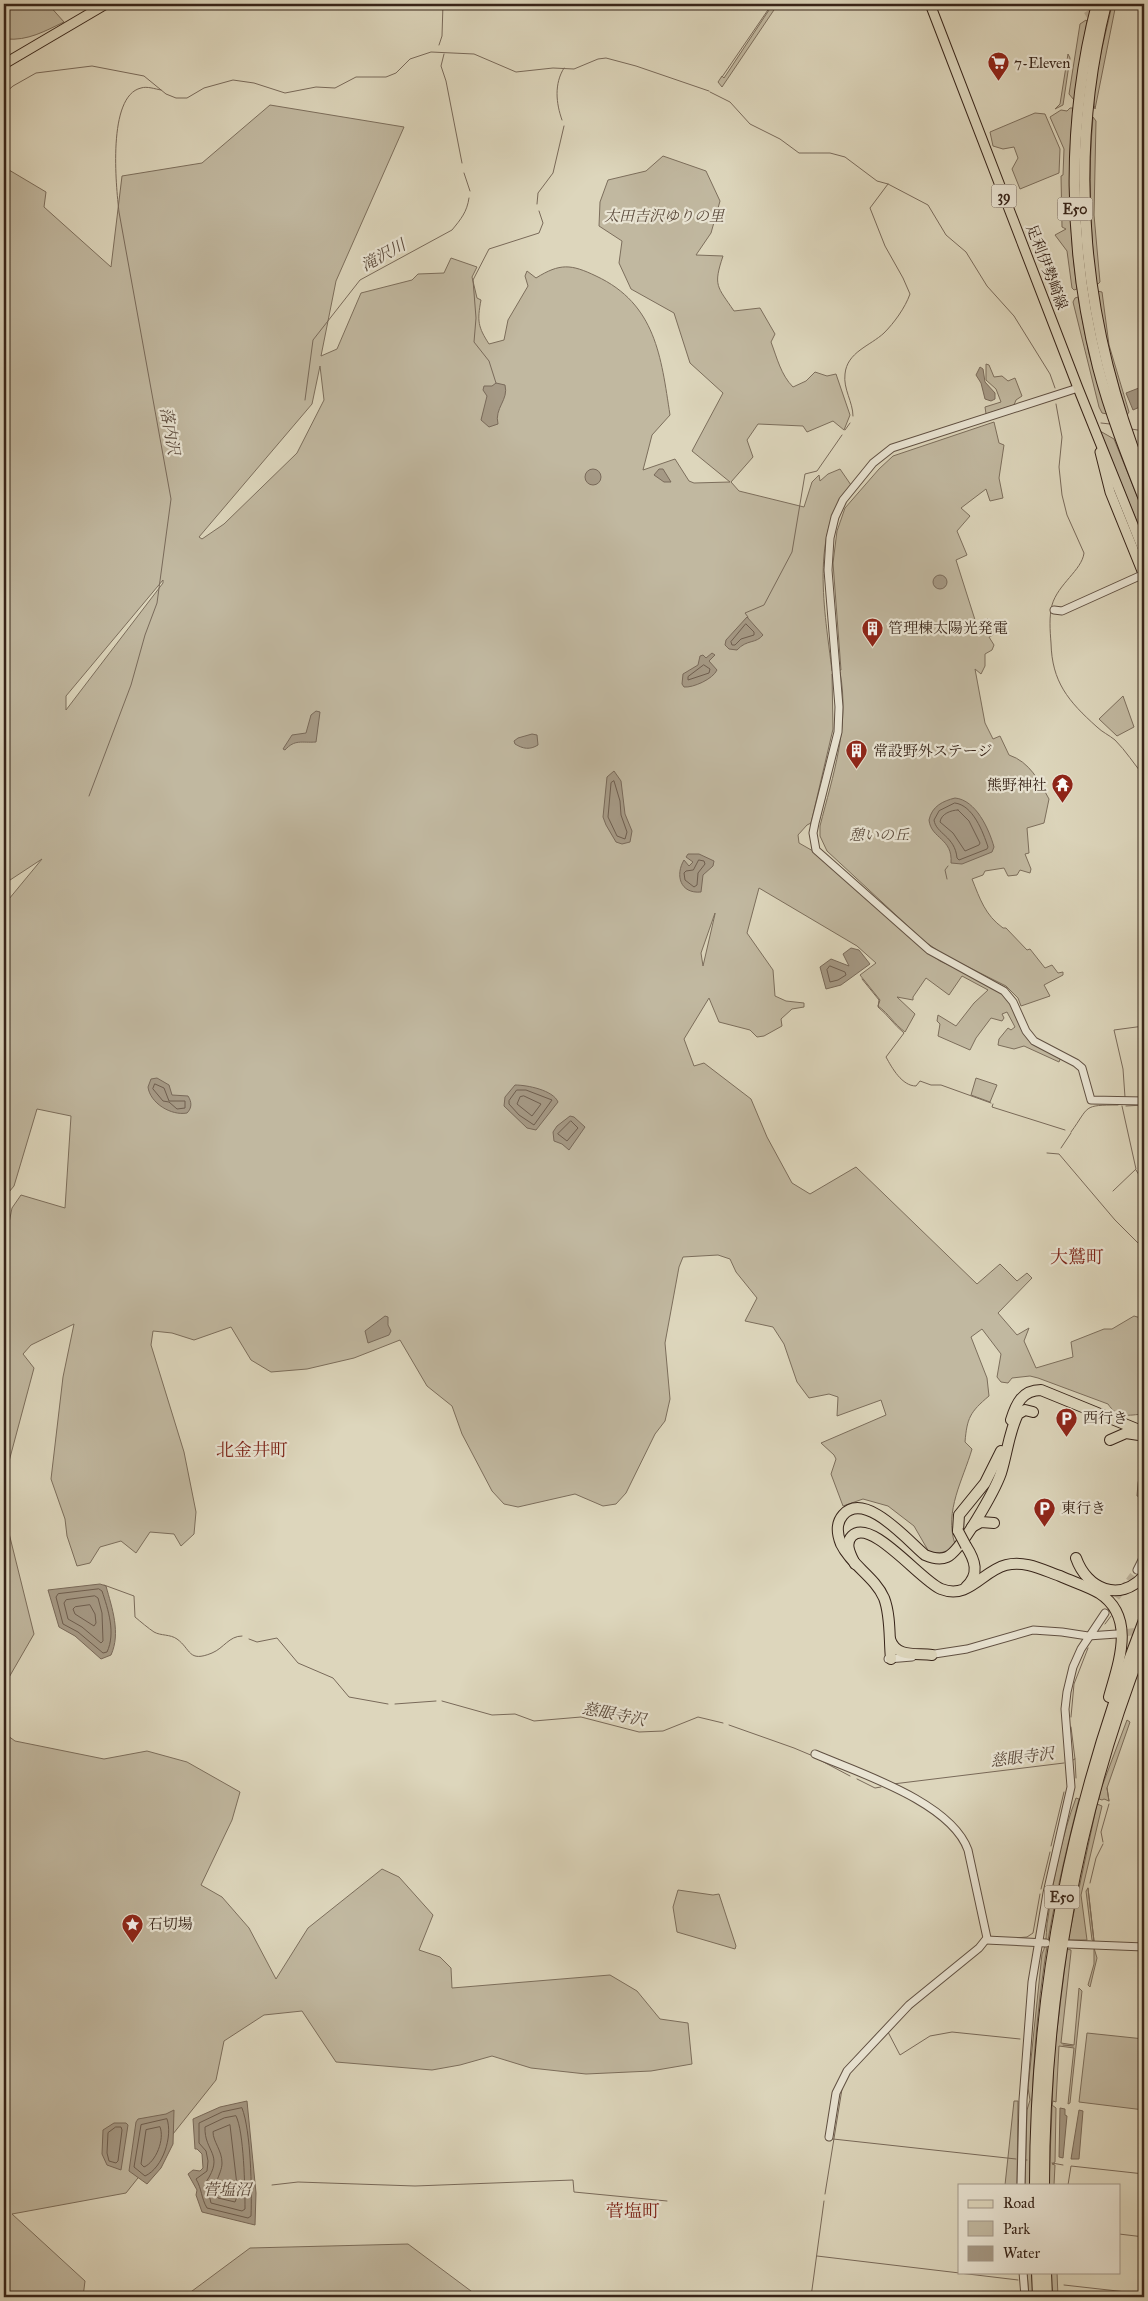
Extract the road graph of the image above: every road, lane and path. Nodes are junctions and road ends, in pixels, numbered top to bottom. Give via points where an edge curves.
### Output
1 (106, 4) edge
2 (930, 4) edge
3 (1097, 4) edge
4 (1106, 4) edge
5 (4, 64) edge
6 (1078, 388) junction
7 (1116, 413) junction
8 (1094, 427) junction
9 (1126, 441) junction
10 (1144, 477) edge
11 (1144, 499) edge
12 (1144, 552) edge
13 (1144, 575) edge
14 (1054, 610) dead end
15 (1144, 1101) edge
16 (1033, 1412) dead end
17 (1144, 1432) edge
18 (1144, 1438) edge
19 (1110, 1440) dead end
20 (994, 1524) dead end
21 (970, 1530) junction
22 (1144, 1556) edge
23 (1076, 1558) dead end
24 (855, 1564) junction
25 (1140, 1573) edge
26 (953, 1591) junction
27 (1105, 1612) tunnel mouth
28 (1144, 1620) edge
29 (1117, 1634) tunnel mouth
30 (889, 1636) junction
31 (1088, 1636) junction
32 (1144, 1644) edge
33 (932, 1655) junction
34 (889, 1659) joint
35 (1144, 1659) edge
36 (1120, 1712) junction
37 (815, 1754) dead end
38 (1093, 1768) junction
39 (986, 1940) junction
40 (1038, 1943) junction
41 (1046, 1943) dead end
42 (1068, 1944) dead end
43 (1144, 1947) edge
44 (828, 2137) dead end
45 (1021, 2184) edge
46 (1035, 2184) edge
47 (1044, 2184) edge
48 (1023, 2274) edge
49 (1037, 2274) edge
50 (1046, 2274) edge
51 (1024, 2297) edge
52 (1038, 2297) edge
53 (1047, 2297) edge

1 - 5 main road
2 - 6 main road, 足利伊勢崎線 / 39
3 - 7 highway, E50 via 1078,112 1075,199 1078,254 1088,319
4 - 7 highway, E50 via 1088,105 1084,215 1088,269
6 - 8 main road, 足利伊勢崎線 / 39
6 - 15 street via 892,448 873,463 843,500 835,517 828,561 838,732 813,838 816,850 920,943 939,957 1004,990 1034,1041 1082,1068 1091,1100
7 - 9 highway, E50
8 - 12 main road, 足利伊勢崎線 / 39
8 - 13 main road, 足利伊勢崎線 / 39 via 1106,481
9 - 10 highway, E50
9 - 11 highway, E50
13 - 14 street via 1062,611
16 - 21 highway via 1025,1410 1016,1418 997,1482
17 - 26 highway, bridge via 1047,1392 1036,1390 1026,1393 1016,1405 990,1476 959,1515 958,1531 975,1564 975,1574 965,1587
18 - 19 highway via 1126,1433
20 - 21 highway via 981,1522
21 - 24 highway via 952,1554 935,1558 925,1555 874,1512 855,1508 843,1515 838,1528 842,1545
22 - 25 street
23 - 25 highway via 1086,1577 1104,1588 1127,1588
24 - 26 highway via 849,1550 850,1539 858,1532 867,1532 876,1536 929,1582
24 - 30 highway via 884,1597
26 - 38 highway via 970,1588 1000,1566 1023,1563 1089,1588 1110,1602 1120,1623 1122,1645
27 - 31 street
28 - 38 highway, E50
29 - 31 street
30 - 33 highway via 899,1652
30 - 34 highway
31 - 33 street via 1033,1630 975,1647
31 - 40 street via 1073,1667 1067,1692 1070,1794
32 - 36 highway, E50
33 - 34 street
35 - 36 highway
36 - 47 highway, E50 via 1095,1792 1065,1928 1048,2055
37 - 39 street via 901,1791 948,1821 968,1850
38 - 46 highway, E50 via 1064,1887 1050,1965 1037,2098
39 - 40 street
39 - 44 street via 909,2005 847,2071 836,2093
40 - 41 street
40 - 45 street via 1028,2028
42 - 43 street
48 - 51 street
49 - 52 highway
50 - 53 highway

